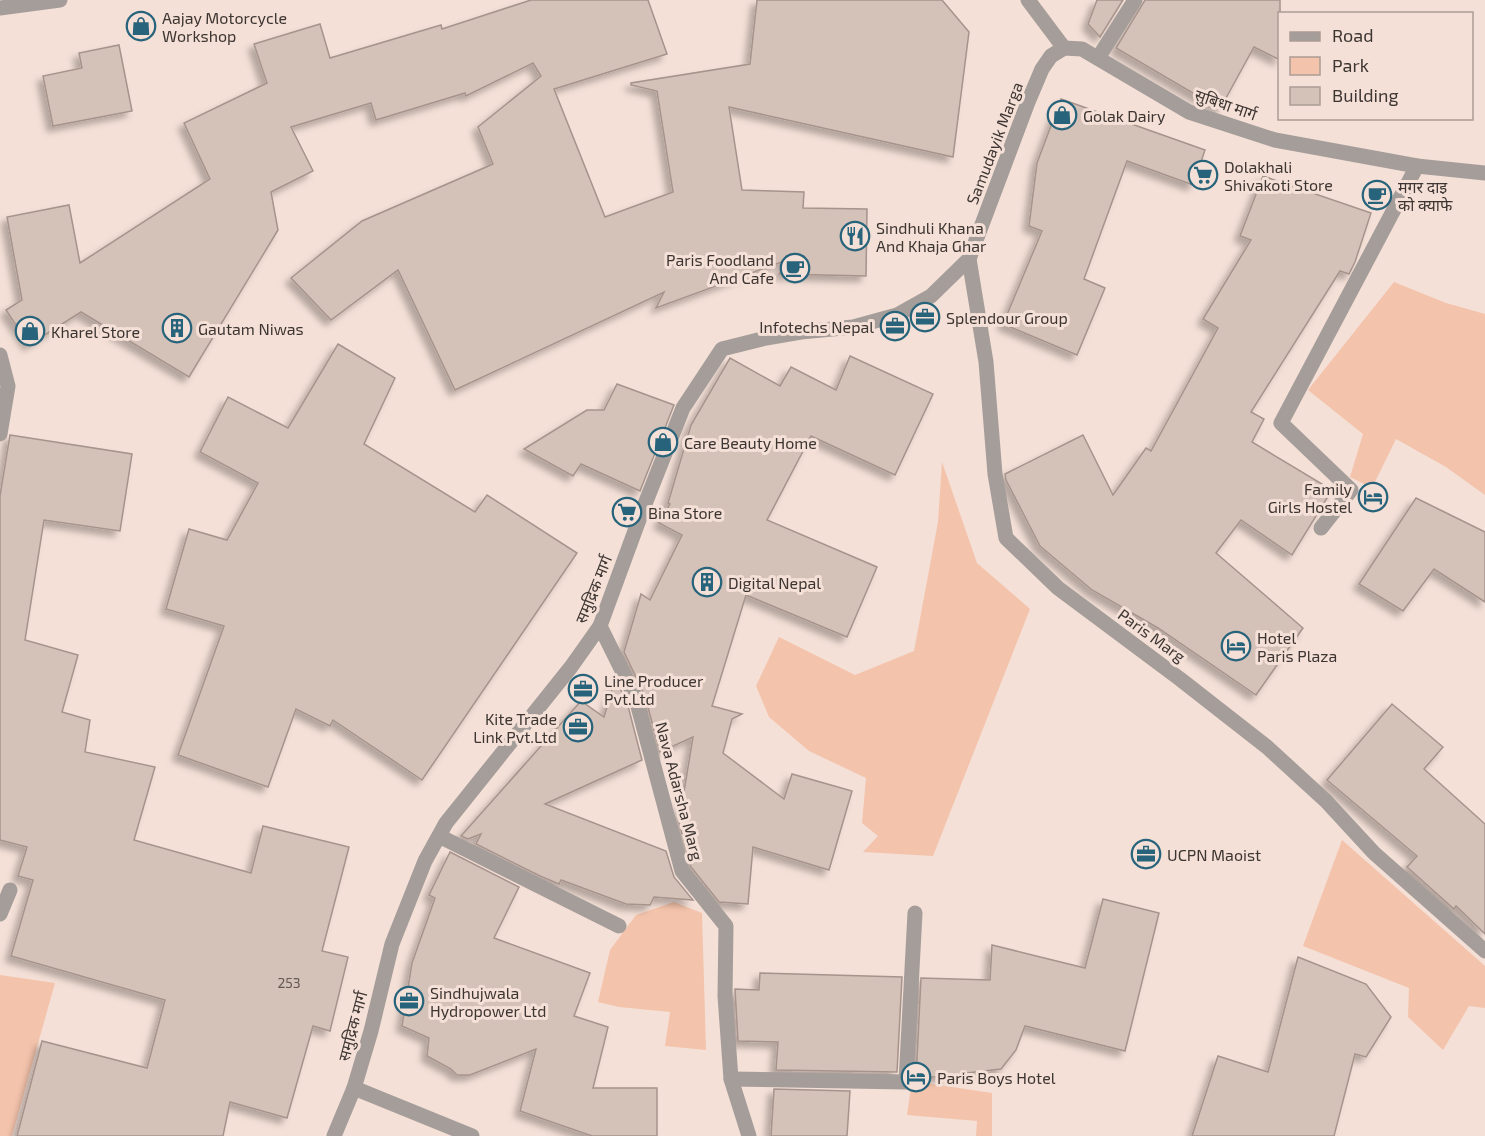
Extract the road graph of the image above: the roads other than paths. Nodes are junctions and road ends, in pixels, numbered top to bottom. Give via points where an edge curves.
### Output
1 (60, 0) edge
2 (1028, 0) edge
3 (1134, 0) edge
4 (0, 8) edge
5 (1064, 48) junction
6 (1098, 58) junction
7 (1417, 166) junction
8 (1485, 173) edge
9 (969, 260) junction
10 (0, 355) edge
11 (4, 389) edge
12 (0, 434) edge
13 (1322, 528) dead end
14 (600, 626) junction
15 (439, 836) junction
16 (10, 890) dead end
17 (915, 913) dead end
18 (0, 914) edge
19 (619, 926) dead end
20 (1485, 951) edge
21 (731, 1078) junction
22 (354, 1088) junction
23 (334, 1136) edge
24 (472, 1136) edge
25 (749, 1136) edge

1 - 4 street
2 - 5 street
3 - 6 street
5 - 6 street, सुबिधा मार्ग via 1082,49
5 - 9 street, Samudayik Marga via 1042,69
6 - 7 street, सुबिधा मार्ग via 1189,112 1275,140
7 - 8 street, सुबिधा मार्ग
7 - 13 street via 1281,423 1351,490
9 - 14 street, समुद्रिक मार्ग via 931,296 897,315 853,327 801,332 722,349 683,408
9 - 20 street, Paris Marg via 986,362 995,474 1006,538 1058,588 1267,747 1326,801 1374,853
10 - 11 street
11 - 12 street
14 - 15 street, समुद्रिक मार्ग
14 - 21 street, Nava Adarsha Marg via 636,699 682,871 726,926 725,996
15 - 19 street
15 - 22 street, समुद्रिक मार्ग via 392,944
16 - 18 street
17 - 21 street via 906,1082
21 - 25 street, Nava Adarsha Marg
22 - 23 street, समुद्रिक मार्ग
22 - 24 street

